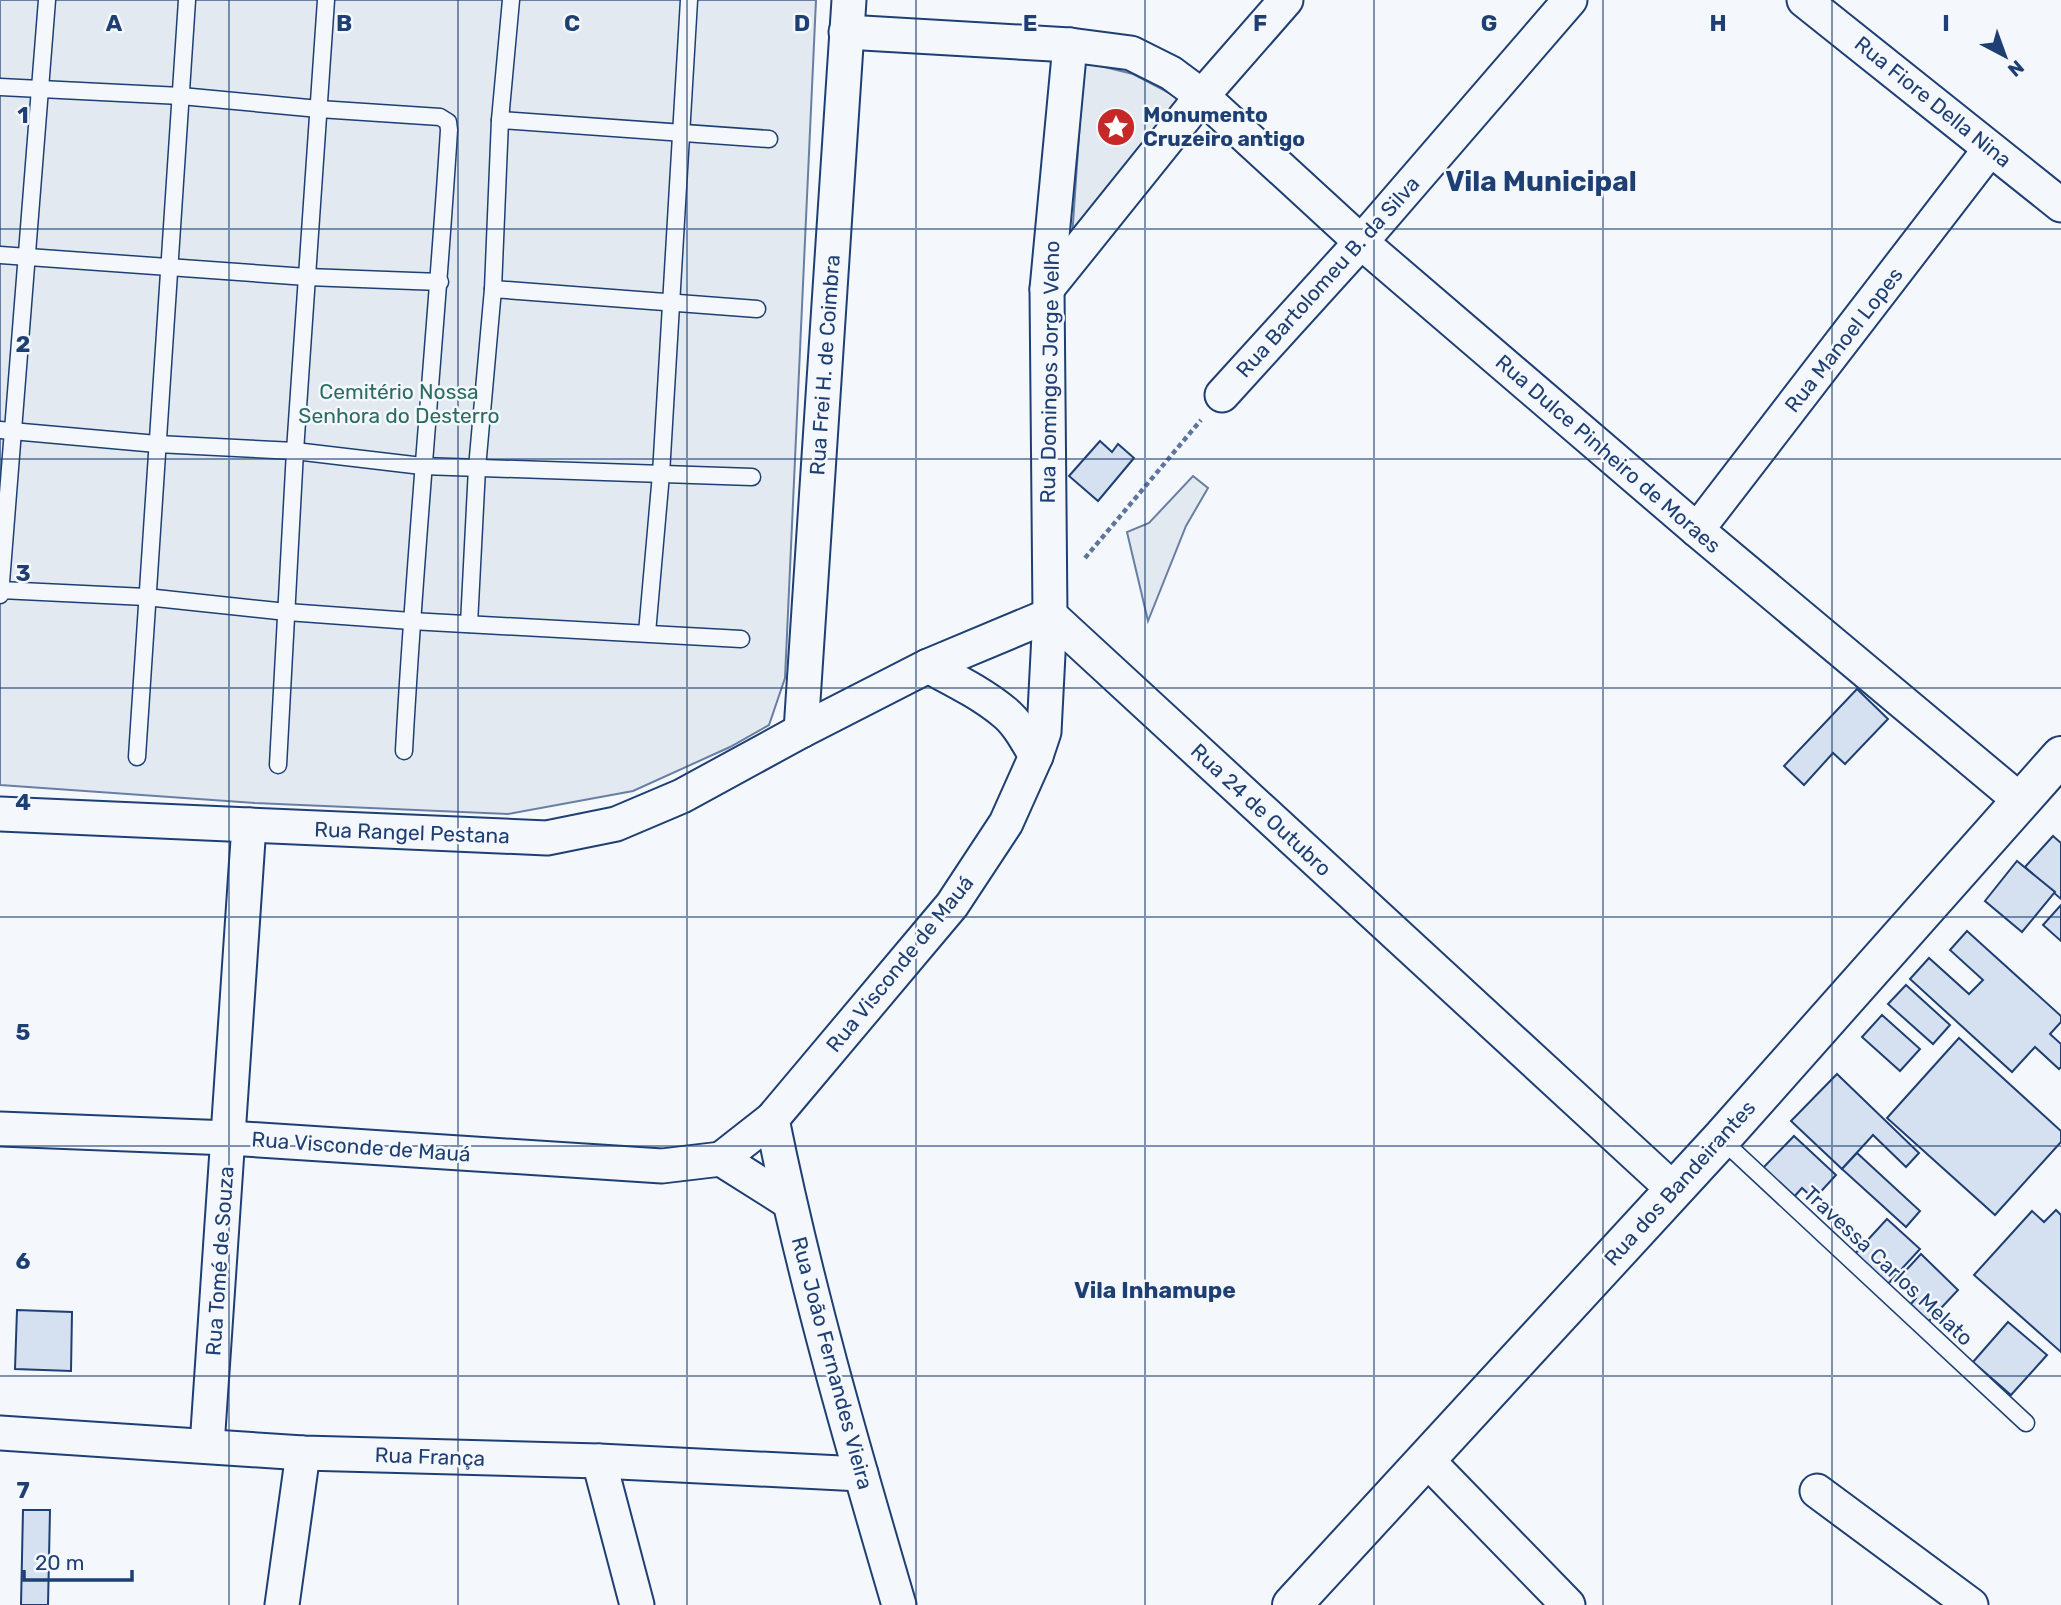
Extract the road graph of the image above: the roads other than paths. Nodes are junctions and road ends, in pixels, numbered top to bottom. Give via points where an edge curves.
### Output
1 (47, 0) edge
2 (187, 0) edge
3 (326, 0) edge
4 (511, 0) edge
5 (689, 0) edge
6 (1286, 0) edge
7 (1570, 0) edge
8 (1804, 0) edge
9 (847, 16) edge
10 (1070, 45) junction
11 (0, 87) edge
12 (40, 89) junction
13 (180, 96) junction
14 (1202, 96) junction
15 (319, 109) junction
16 (500, 120) junction
17 (681, 133) junction
18 (769, 139) dead end
19 (1990, 149) junction
20 (2061, 205) edge
21 (1362, 242) junction
22 (0, 255) edge
23 (26, 258) junction
24 (168, 268) junction
25 (307, 277) junction
26 (440, 282) junction
27 (493, 289) junction
28 (1047, 289) junction
29 (671, 303) junction
30 (757, 309) dead end
31 (1222, 395) road end
32 (6, 431) edge
33 (157, 444) junction
34 (295, 451) junction
35 (422, 466) junction
36 (477, 468) junction
37 (661, 474) junction
38 (752, 477) dead end
39 (1697, 530) junction
40 (0, 592) edge
41 (146, 597) junction
42 (1049, 608) junction
43 (287, 612) junction
44 (411, 621) junction
45 (469, 624) junction
46 (647, 633) junction
47 (741, 639) dead end
48 (928, 666) junction
49 (801, 731) junction
50 (404, 751) dead end
51 (1036, 756) junction
52 (2061, 756) edge
53 (137, 757) dead end
54 (278, 765) dead end
55 (2022, 802) junction
56 (0, 814) edge
57 (249, 825) junction
58 (772, 1119) junction
59 (0, 1129) edge
60 (229, 1138) junction
61 (1721, 1139) junction
62 (721, 1159) junction
63 (1674, 1190) junction
64 (789, 1202) junction
65 (2026, 1423) dead end
66 (0, 1433) edge
67 (207, 1446) junction
68 (303, 1453) junction
69 (1427, 1460) junction
70 (599, 1461) junction
71 (861, 1474) junction
72 (1817, 1491) dead end
73 (1966, 1604) edge
74 (282, 1605) edge
75 (637, 1605) edge
76 (899, 1605) edge
77 (1292, 1605) edge
78 (1568, 1605) edge

1 - 12 lane
2 - 13 lane
3 - 15 lane
4 - 16 lane
5 - 17 lane
6 - 14 street
7 - 21 street, Rua Bartolomeu B. da Silva
8 - 19 street, Rua Fiore Della Nina
9 - 10 street, Rua Dulce Pinheiro de Moraes
9 - 49 street, Rua Frei H. de Coimbra
10 - 14 street, Rua Dulce Pinheiro de Moraes via 1131,53 1171,73
10 - 28 street, Rua Domingos Jorge Velho
11 - 12 lane
12 - 13 lane
12 - 23 lane
13 - 15 lane
13 - 24 lane
14 - 21 street, Rua Dulce Pinheiro de Moraes
14 - 28 street
15 - 25 lane
15 - 26 lane via 440,117 447,122
16 - 17 lane
16 - 27 lane
17 - 18 lane
17 - 29 lane
19 - 20 street, Rua Fiore Della Nina
19 - 39 street, Rua Manoel Lopes
21 - 31 street, Rua Bartolomeu B. da Silva
21 - 39 street, Rua Dulce Pinheiro de Moraes
22 - 23 lane
23 - 24 lane
23 - 32 lane
24 - 25 lane
24 - 33 lane
25 - 26 lane
25 - 34 lane
26 - 35 lane
27 - 29 lane
27 - 36 lane
28 - 42 street, Rua Domingos Jorge Velho
29 - 30 lane
29 - 37 lane
32 - 33 lane
32 - 40 lane
33 - 34 lane
33 - 41 lane
34 - 35 lane
34 - 43 lane
35 - 36 lane
35 - 44 lane
36 - 37 lane
36 - 45 lane
37 - 38 lane
37 - 46 lane
39 - 55 street, Rua Dulce Pinheiro de Moraes
40 - 41 lane
41 - 43 lane
41 - 53 lane
42 - 48 street
42 - 51 street, Rua Visconde de Mauá via 1044,732
42 - 63 street, Rua 24 de Outubro
43 - 44 lane
43 - 54 lane
44 - 45 lane
44 - 50 lane
45 - 46 lane
46 - 47 lane
48 - 49 street
48 - 51 street via 1005,713
49 - 57 street, Rua Rangel Pestana via 682,796 616,824 547,838
51 - 58 street, Rua Visconde de Mauá via 1006,823 952,905
52 - 55 street, Rua dos Bandeirantes
55 - 61 street, Rua dos Bandeirantes
56 - 57 street, Rua Rangel Pestana
57 - 60 street, Rua Tomé de Souza
58 - 62 street, Rua Visconde de Mauá
58 - 64 street, Rua João Fernandes Vieira
59 - 60 street, Rua Visconde de Mauá
60 - 62 street, Rua Visconde de Mauá via 662,1166
60 - 67 street, Rua Tomé de Souza
61 - 63 street, Rua dos Bandeirantes
61 - 65 lane, Travessa Carlos Melato
62 - 64 street
63 - 69 street, Rua dos Bandeirantes
64 - 71 street, Rua João Fernandes Vieira
66 - 67 street, Rua França
67 - 68 street, Rua França
68 - 70 street, Rua França
68 - 74 street
69 - 77 street, Rua dos Bandeirantes
69 - 78 street
70 - 71 street, Rua França
70 - 75 street
71 - 76 street, Rua João Fernandes Vieira
72 - 73 street

